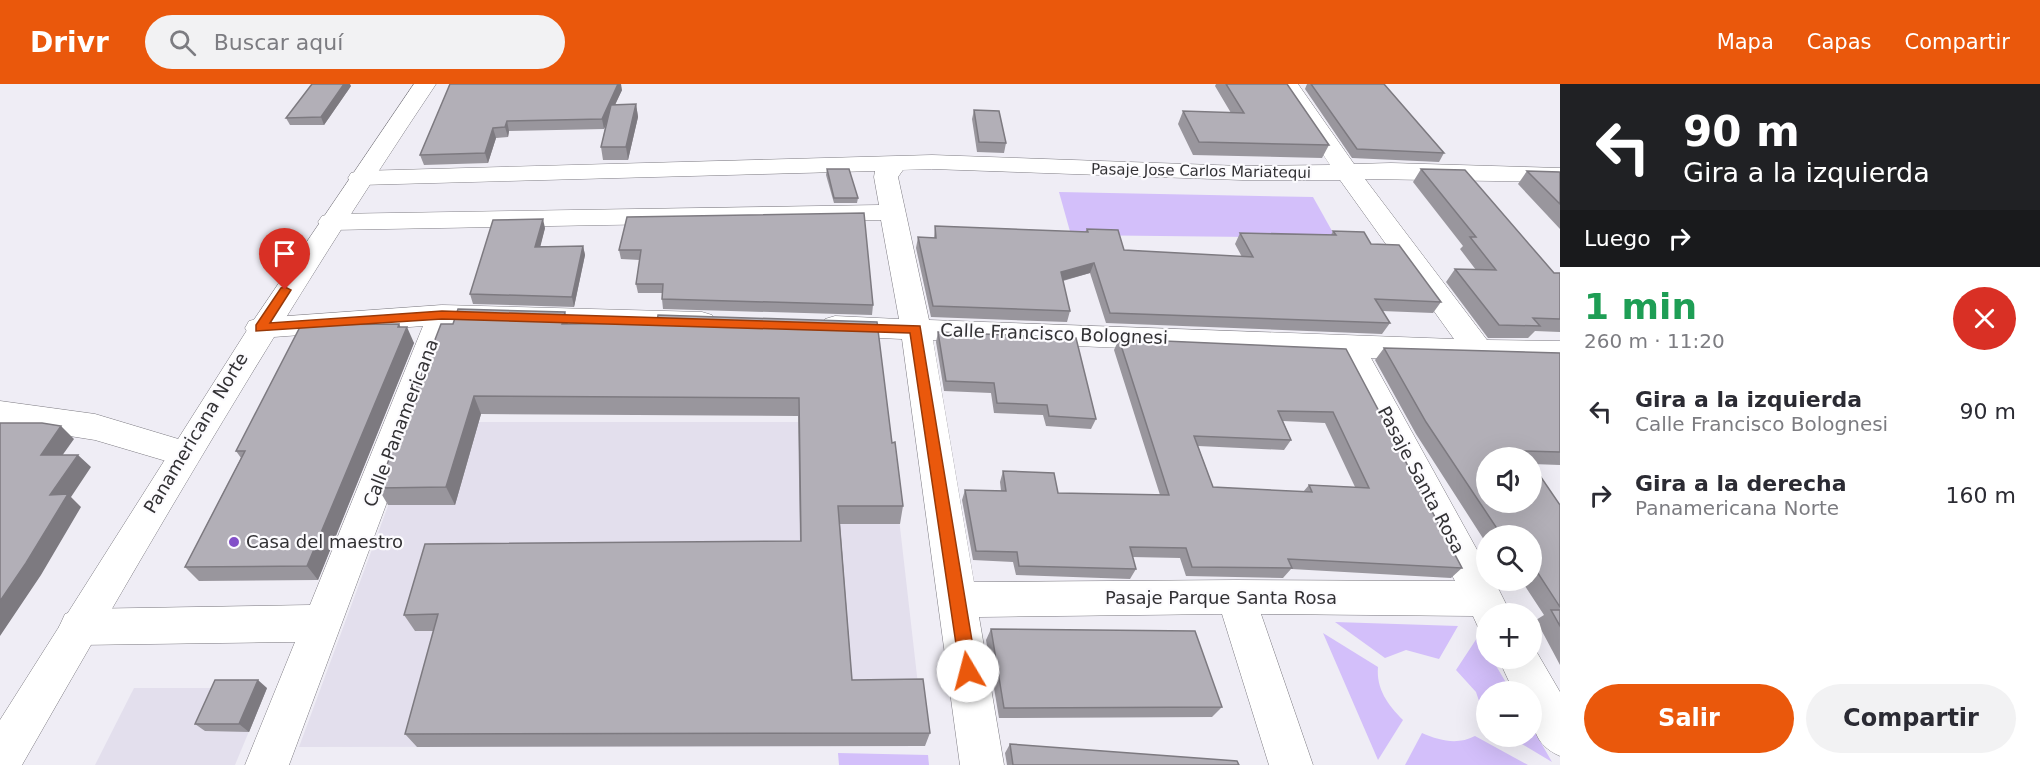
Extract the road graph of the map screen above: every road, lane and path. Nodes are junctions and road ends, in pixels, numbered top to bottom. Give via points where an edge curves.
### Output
1 (425, 84) edge
2 (1287, 84) edge
3 (897, 163) junction
4 (1347, 172) junction
5 (1560, 175) edge
6 (360, 178) junction
7 (894, 212) junction
8 (331, 222) junction
9 (442, 315) junction
10 (727, 323) edge
11 (809, 326) edge
12 (260, 328) junction
13 (916, 328) junction
14 (1350, 347) junction
15 (1478, 350) junction
16 (1560, 352) edge
17 (0, 414) edge
18 (183, 453) junction
19 (1236, 597) junction
20 (958, 600) junction
21 (1486, 603) edge
22 (1476, 606) edge
23 (323, 623) junction
24 (79, 627) junction
25 (1524, 669) edge
26 (1560, 734) edge
27 (0, 761) edge
28 (267, 765) edge
29 (982, 765) edge
30 (1291, 765) edge

1 - 6 main road, Panamericana Norte
2 - 4 main road
3 - 4 main road, Pasaje Jose Carlos Mariatequi via 1242,173
3 - 6 main road, Pasaje Jose Carlos Mariatequi
3 - 7 main road via 888,169 886,177
4 - 5 main road, Pasaje Jose Carlos Mariatequi
4 - 15 main road
6 - 8 main road, Panamericana Norte
7 - 8 main road
7 - 13 main road
8 - 12 main road, Panamericana Norte
9 - 10 main road
9 - 12 main road
9 - 23 main road, Calle Panamericana
11 - 13 main road, Calle Francisco Bolognesi
12 - 18 main road, Panamericana Norte
13 - 14 main road, Calle Francisco Bolognesi
13 - 20 main road
14 - 15 main road, Calle Francisco Bolognesi
14 - 21 main road, Pasaje Santa Rosa
15 - 16 main road, Calle Francisco Bolognesi
17 - 18 main road via 95,427
18 - 24 main road, Panamericana Norte
19 - 20 main road, Pasaje Parque Santa Rosa
19 - 22 main road, Pasaje Parque Santa Rosa
19 - 30 main road
20 - 29 main road
23 - 24 main road
23 - 28 main road, Calle Panamericana
24 - 27 main road, Panamericana Norte
25 - 26 main road

